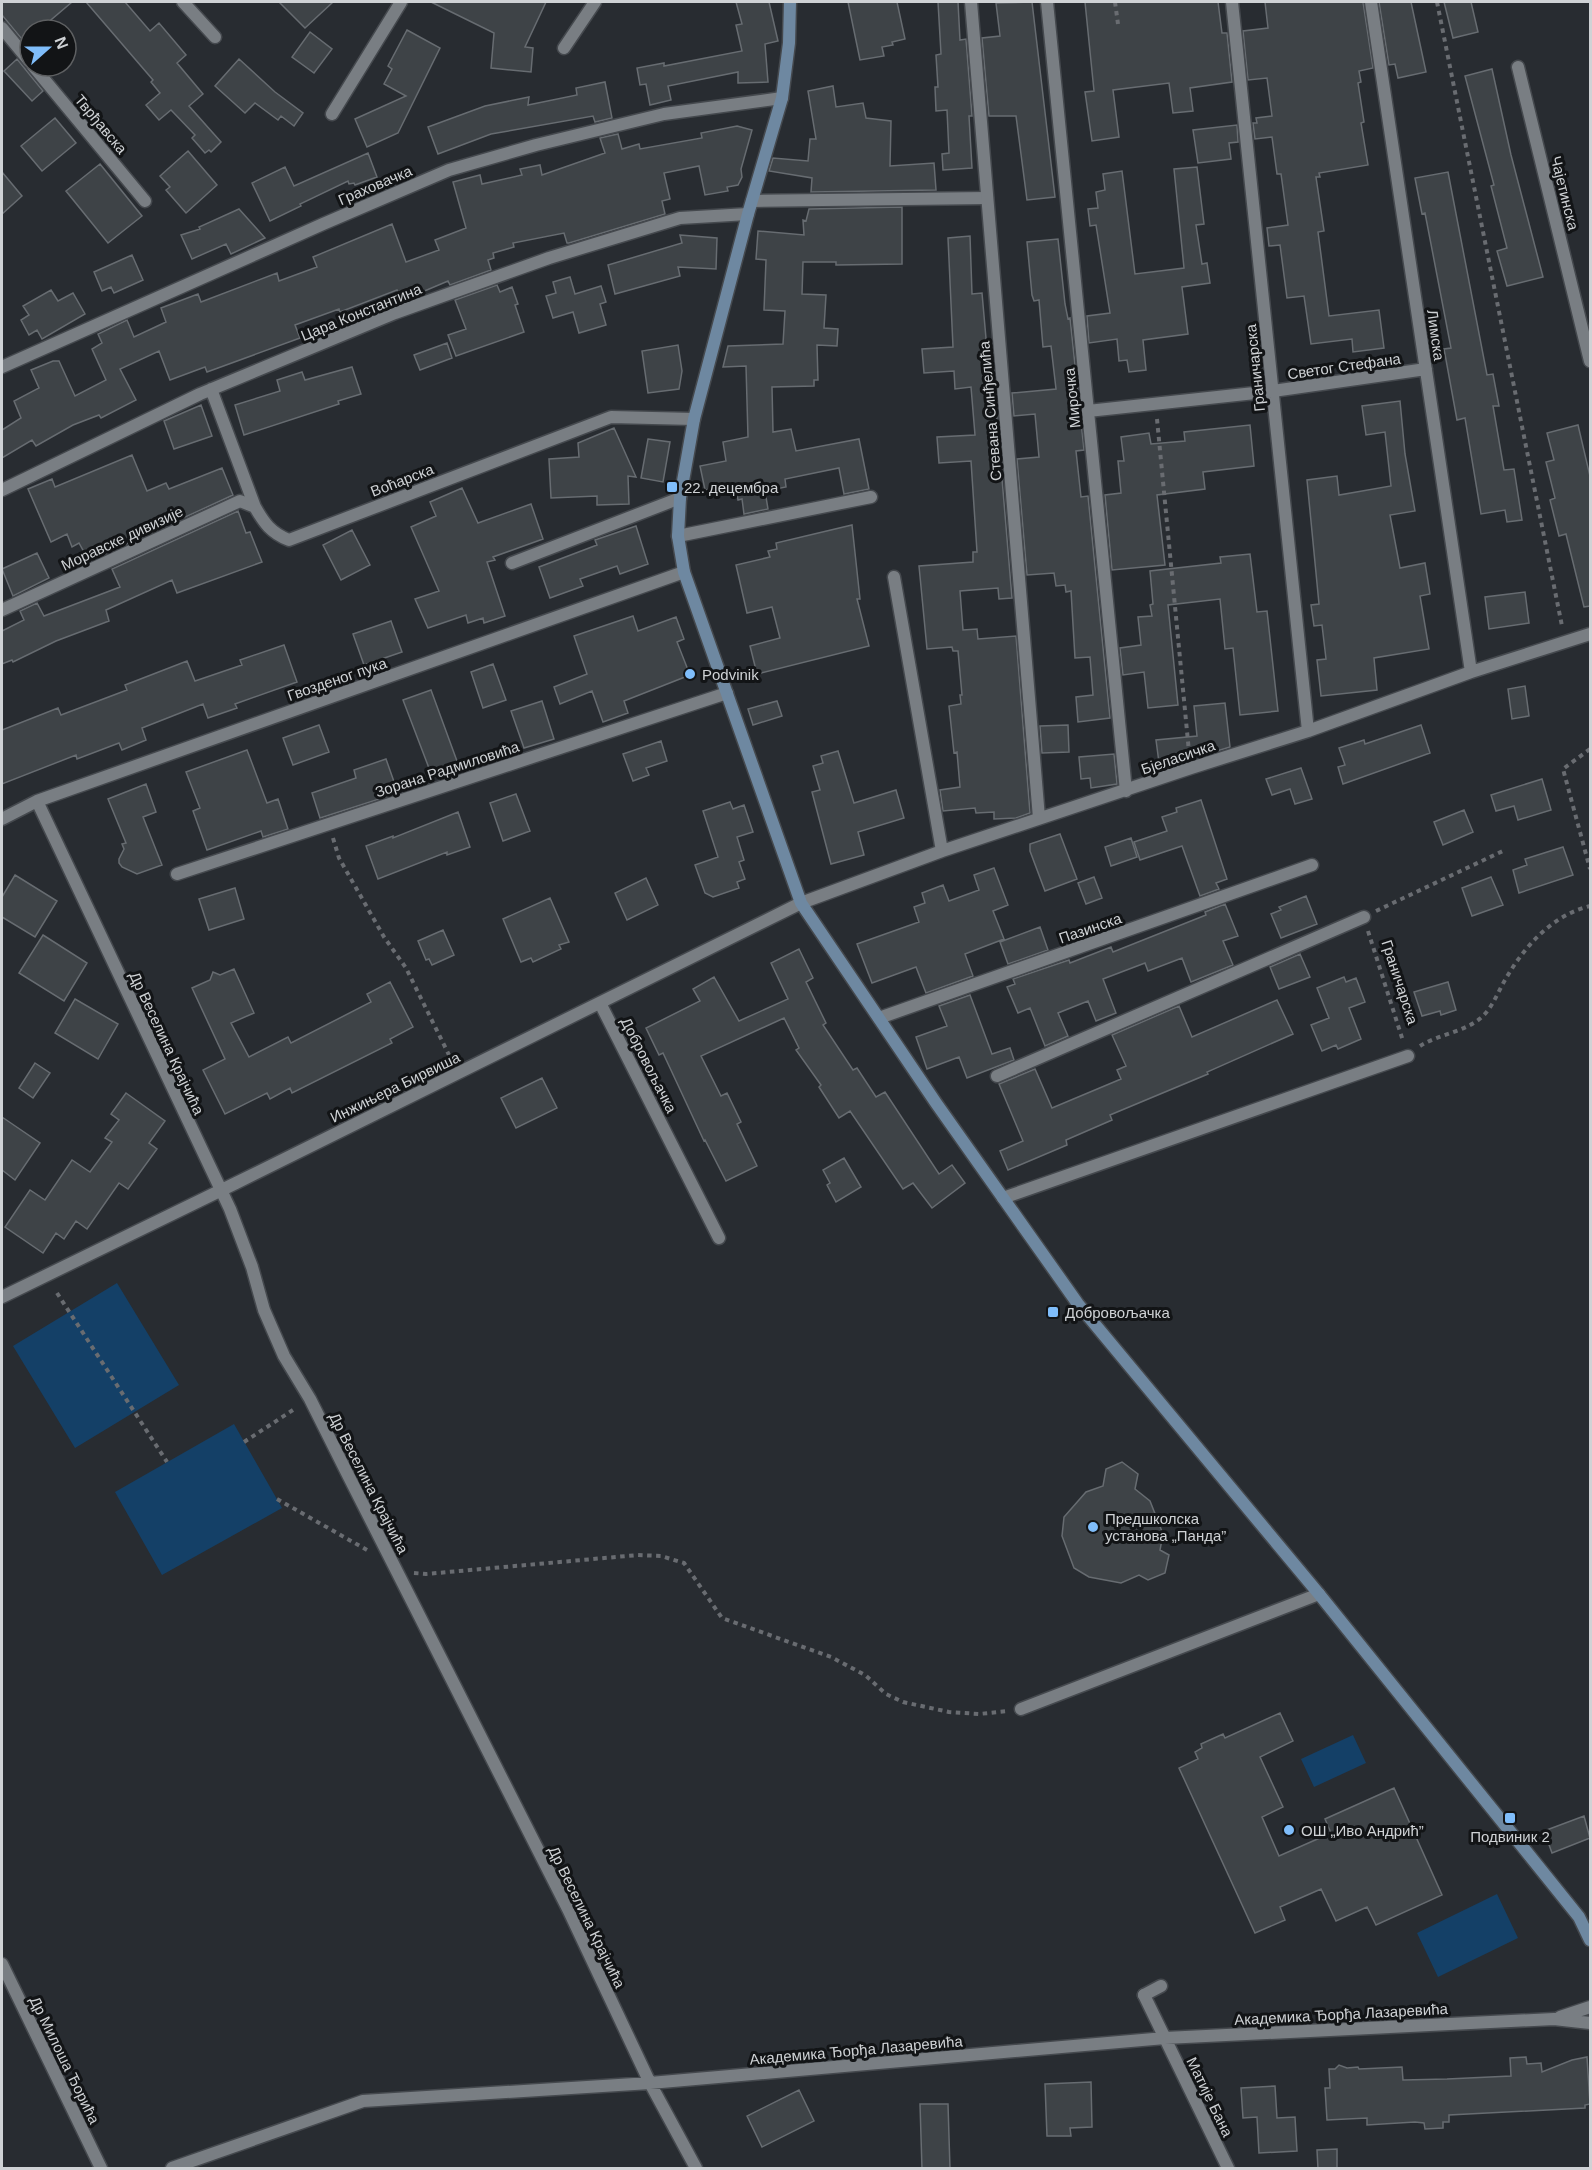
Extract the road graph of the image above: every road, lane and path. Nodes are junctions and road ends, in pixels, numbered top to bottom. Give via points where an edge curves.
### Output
1 (183, 2) edge
2 (401, 2) edge
3 (595, 2) edge
4 (790, 2) edge
5 (971, 2) edge
6 (1047, 2) edge
7 (1115, 2) edge
8 (1232, 2) edge
9 (1371, 2) edge
10 (1437, 2) edge
11 (1118, 24) dead end
12 (2, 28) edge
13 (215, 37) dead end
14 (18, 47) edge
15 (564, 48) dead end
16 (1518, 67) dead end
17 (43, 78) edge
18 (782, 98) junction
19 (332, 114) dead end
20 (987, 198) junction
21 (146, 201) dead end
22 (752, 201) junction
23 (748, 214) junction
24 (1590, 362) edge
25 (2, 366) edge
26 (1426, 369) junction
27 (211, 389) junction
28 (1273, 391) junction
29 (1155, 404) junction
30 (1088, 411) junction
31 (694, 419) junction
32 (2, 490) edge
33 (871, 497) dead end
34 (680, 498) junction
35 (255, 507) junction
36 (678, 536) junction
37 (512, 563) dead end
38 (684, 572) junction
39 (894, 577) dead end
40 (2, 610) edge
41 (1590, 634) edge
42 (1565, 642) junction
43 (1471, 672) junction
44 (727, 693) junction
45 (1308, 731) junction
46 (1590, 749) edge
47 (1191, 768) junction
48 (1126, 791) junction
49 (37, 801) junction
50 (2, 819) edge
51 (1039, 819) junction
52 (328, 824) junction
53 (1505, 850) dead end
54 (942, 851) junction
55 (1312, 866) dead end
56 (1590, 869) edge
57 (177, 874) dead end
58 (801, 903) junction
59 (1590, 906) edge
60 (1364, 917) junction
61 (600, 1003) junction
62 (879, 1018) junction
63 (1408, 1056) junction
64 (457, 1072) junction
65 (998, 1076) dead end
66 (220, 1191) junction
67 (1003, 1198) junction
68 (719, 1238) dead end
69 (57, 1293) dead end
70 (2, 1297) edge
71 (310, 1399) junction
72 (244, 1442) dead end
73 (167, 1462) dead end
74 (277, 1499) dead end
75 (394, 1566) junction
76 (1319, 1594) junction
77 (1021, 1709) joint
78 (1585, 1919) edge
79 (1590, 1940) edge
80 (2, 1964) edge
81 (1161, 1986) dead end
82 (1590, 2007) edge
83 (1554, 2019) junction
84 (1590, 2023) edge
85 (1165, 2038) junction
86 (650, 2083) junction
87 (101, 2169) edge
88 (172, 2169) edge
89 (696, 2169) edge
90 (1228, 2169) edge

1 - 13 street
2 - 19 street
3 - 15 street
4 - 18 street
5 - 20 street, Стевана Синђелића
6 - 30 street, Мирочка
7 - 11 path
8 - 28 street, Граничарска
9 - 26 street, Лимска
10 - 42 path
12 - 14 street
16 - 24 street, Чајетинска
17 - 21 street, Тврђавска
18 - 22 street
18 - 25 street, Граховачка via 664,114 449,170
20 - 22 street
20 - 51 street, Стевана Синђелића
22 - 23 street
23 - 27 street, Цара Константина via 680,218 549,258 395,313
23 - 31 street
26 - 28 street, Светог Стефана
26 - 43 street, Лимска
27 - 32 street, Цара Константина
27 - 35 street, Воћарска
28 - 29 street, Светог Стефана
28 - 45 street, Граничарска
29 - 30 street, Светог Стефана
29 - 47 path
30 - 48 street, Мирочка
31 - 34 street
31 - 35 street, Воћарска via 611,417 289,540 276,535
33 - 36 street
34 - 36 street
34 - 37 street
35 - 40 street, Моравске дивизије via 240,501
36 - 38 street
38 - 44 street
38 - 49 street, Гвозденог пука
39 - 54 street
41 - 42 street
42 - 43 street, Бјеласичка
43 - 45 street, Бјеласичка
44 - 52 street, Зорана Радмиловића
44 - 58 street
45 - 47 street, Бјеласичка
46 - 56 path via 1563,769
47 - 48 street, Бјеласичка
48 - 51 street, Бјеласичка
49 - 50 street, Гвозденог пука
49 - 66 street, Др Веселина Крајчића
51 - 54 street, Бјеласичка
52 - 57 street, Зорана Радмиловића
52 - 64 path via 339,858 406,968
53 - 60 path
54 - 58 street, Бјеласичка
55 - 62 street, Пазинска
58 - 61 street, Инжињера Бирвиша
58 - 62 street
59 - 63 path via 1546,928 1529,946 1483,1016 1428,1041
60 - 63 path, Граничарска
60 - 65 street
61 - 64 street, Инжињера Бирвиша
61 - 68 street, Добровољачка
62 - 67 street
63 - 67 street
64 - 66 street, Инжињера Бирвиша
66 - 70 street, Инжињера Бирвиша
66 - 71 street, Др Веселина Крајчића via 284,1356
67 - 76 street via 1078,1304
69 - 73 path
71 - 72 path
71 - 75 street, Др Веселина Крајчића
74 - 75 path
75 - 77 path via 409,1573 426,1574 638,1555 667,1557 684,1563 722,1618 831,1657 903,1702 979,1714
75 - 86 street, Др Веселина Крајчића via 568,1909
76 - 77 street
76 - 78 street
78 - 79 street
80 - 87 street, Др Милоша Ђорића
81 - 85 street, Матије Бана via 1144,1995
82 - 83 street, Академика Ђорђа Лазаревића
83 - 84 street, Академика Ђорђа Лазаревића
83 - 85 street, Академика Ђорђа Лазаревића
85 - 86 street, Академика Ђорђа Лазаревића
85 - 90 street, Матије Бана
86 - 88 street, Академика Ђорђа Лазаревића via 363,2101
86 - 89 street, Др Веселина Крајчића

